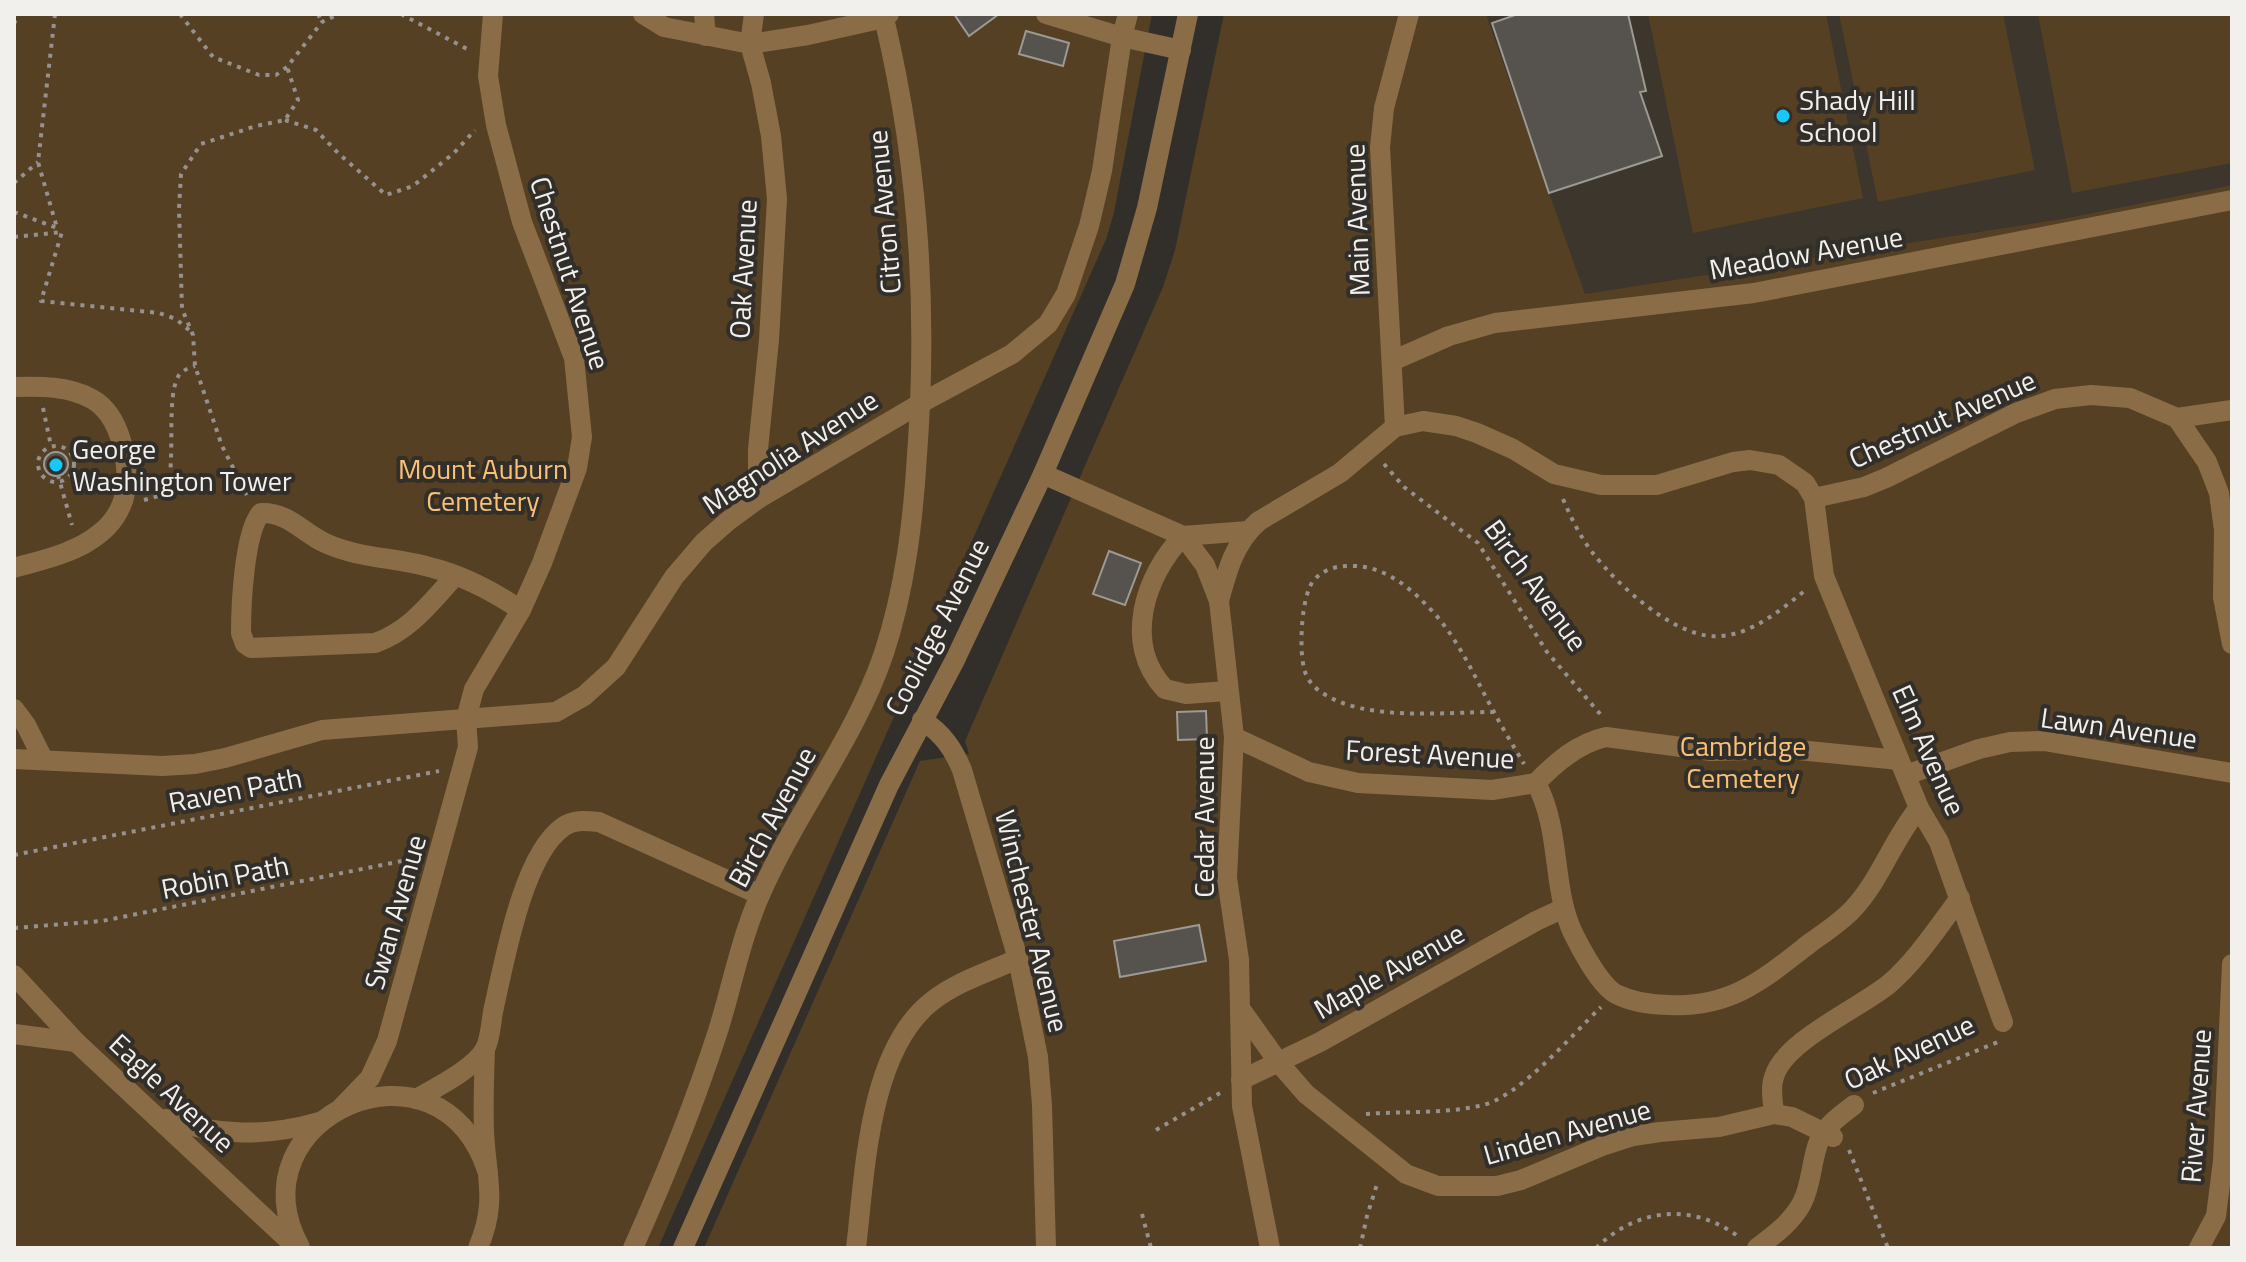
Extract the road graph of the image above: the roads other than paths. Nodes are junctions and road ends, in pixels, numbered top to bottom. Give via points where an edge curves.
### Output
1 (493, 14) edge
2 (643, 14) edge
3 (704, 14) edge
4 (754, 14) edge
5 (1046, 14) edge
6 (1128, 14) edge
7 (1188, 14) edge
8 (1409, 14) edge
9 (886, 16) edge
10 (706, 36) junction
11 (1122, 37) junction
12 (750, 44) junction
13 (1181, 50) junction
14 (2232, 200) edge
15 (1392, 361) junction
16 (14, 387) edge
17 (921, 403) junction
18 (2232, 410) edge
19 (2177, 418) junction
20 (1395, 427) junction
21 (1043, 474) junction
22 (1814, 498) junction
23 (758, 499) junction
24 (1248, 531) junction
25 (1183, 536) junction
26 (14, 568) edge
27 (455, 576) junction
28 (1219, 601) junction
29 (521, 610) junction
30 (2232, 644) edge
31 (1227, 691) junction
32 (14, 709) edge
33 (466, 719) junction
34 (922, 720) junction
35 (1234, 737) junction
36 (14, 759) edge
37 (43, 759) junction
38 (1902, 767) junction
39 (2232, 773) edge
40 (1536, 783) junction
41 (1919, 808) junction
42 (760, 895) junction
43 (1960, 898) junction
44 (1564, 908) junction
45 (1018, 959) junction
46 (2232, 964) edge
47 (14, 975) edge
48 (1242, 1011) junction
49 (2003, 1022) road end
50 (14, 1034) edge
51 (76, 1042) junction
52 (485, 1049) junction
53 (1279, 1063) junction
54 (1241, 1080) junction
55 (416, 1099) junction
56 (1854, 1105) road end
57 (342, 1107) junction
58 (1774, 1114) junction
59 (158, 1116) junction
60 (321, 1121) junction
61 (1830, 1136) junction
62 (488, 1173) junction
63 (2232, 1202) edge
64 (2216, 1216) junction
65 (1750, 1244) edge
66 (1268, 1247) edge
67 (299, 1248) edge
68 (478, 1248) edge
69 (633, 1248) edge
70 (683, 1248) edge
71 (856, 1248) edge
72 (1046, 1248) edge
73 (2199, 1248) edge

1 - 29 street, Chestnut Avenue via 488,76 507,172 574,358 581,403 577,468
2 - 10 street via 664,27
3 - 10 street
4 - 12 street
5 - 11 street
6 - 11 street, Magnolia Avenue
7 - 13 street, Coolidge Avenue
8 - 15 street, Main Avenue via 1384,108 1380,147
9 - 12 street
9 - 17 street, Citron Avenue via 899,81 920,263
10 - 12 street
11 - 13 street
11 - 17 street, Magnolia Avenue via 1102,171 1066,294 1048,324 1012,354
12 - 23 street, Oak Avenue via 771,136 777,199
13 - 21 street, Coolidge Avenue via 1138,247
14 - 15 street, Meadow Avenue via 1754,293 1495,323
15 - 20 street, Main Avenue
16 - 26 street via 70,391 94,400 108,413 125,464 125,495 115,518 99,535
17 - 23 street, Magnolia Avenue
17 - 42 street, Birch Avenue via 909,539 883,654 848,733
18 - 19 street
19 - 22 street, Chestnut Avenue via 2130,398 2055,399 1875,483
19 - 30 street via 2207,462 2219,493 2223,597
20 - 22 street via 1423,421 1456,426 1504,445 1554,474 1590,483 1657,485 1733,462 1767,461 1805,483
20 - 24 street via 1324,484
21 - 25 street
21 - 34 street, Coolidge Avenue
22 - 38 street, Elm Avenue via 1824,576
23 - 33 street, Magnolia Avenue via 704,542 674,577 616,667 584,696 556,712
24 - 25 street
24 - 28 street via 1227,569
25 - 28 street via 1205,565
25 - 31 street via 1159,568 1143,611 1142,640 1151,669 1165,689 1186,694
27 - 27 street via 394,637 375,643 251,648 241,633 250,539 261,513 284,516 346,551
27 - 29 street
28 - 31 street, Cedar Avenue
29 - 33 street, Chestnut Avenue via 474,689
31 - 35 street, Cedar Avenue
32 - 37 street
33 - 37 street, Magnolia Avenue via 322,730 195,764
33 - 57 street, Swan Avenue via 464,766 383,1051 370,1078
34 - 45 street, Winchester Avenue via 949,743 962,770
34 - 70 street, Coolidge Avenue
35 - 40 street, Forest Avenue via 1309,772 1358,783 1492,790
35 - 48 street, Cedar Avenue via 1227,878
36 - 37 street, Magnolia Avenue
38 - 39 street, Lawn Avenue via 2010,742 2044,741
38 - 40 street via 1788,749 1711,751 1606,737 1568,754
38 - 41 street, Elm Avenue
40 - 44 street via 1548,809
41 - 43 street, Elm Avenue via 1939,842
41 - 44 street via 1852,910 1776,970 1714,1003 1652,1005 1615,994 1587,959
42 - 52 street via 599,822 565,825 548,842 527,881
42 - 69 street, Birch Avenue via 707,1063
43 - 49 street, Elm Avenue
43 - 58 street via 1904,970 1781,1063 1772,1082
44 - 53 street, Maple Avenue
45 - 71 street via 957,985 930,1003 895,1048 871,1133
45 - 72 street, Winchester Avenue via 1038,1057
46 - 64 street, River Avenue
47 - 51 street, Eagle Avenue
48 - 53 street, Linden Avenue
48 - 54 street, Cedar Avenue
50 - 51 street
51 - 59 street, Eagle Avenue
52 - 55 street via 458,1075
52 - 62 street
53 - 54 street, Maple Avenue
53 - 58 street, Linden Avenue via 1306,1094 1406,1174 1438,1186 1497,1186 1633,1136 1719,1127
54 - 66 street, Cedar Avenue
55 - 57 street via 379,1096
55 - 62 street via 463,1127
56 - 61 street, Oak Avenue
57 - 60 street
58 - 61 street
59 - 60 street via 243,1134
59 - 67 street, Eagle Avenue
60 - 67 street via 299,1148 288,1183 288,1215
61 - 65 street via 1819,1142 1801,1205 1785,1225
62 - 68 street via 491,1210
63 - 64 street
64 - 73 street, River Avenue

